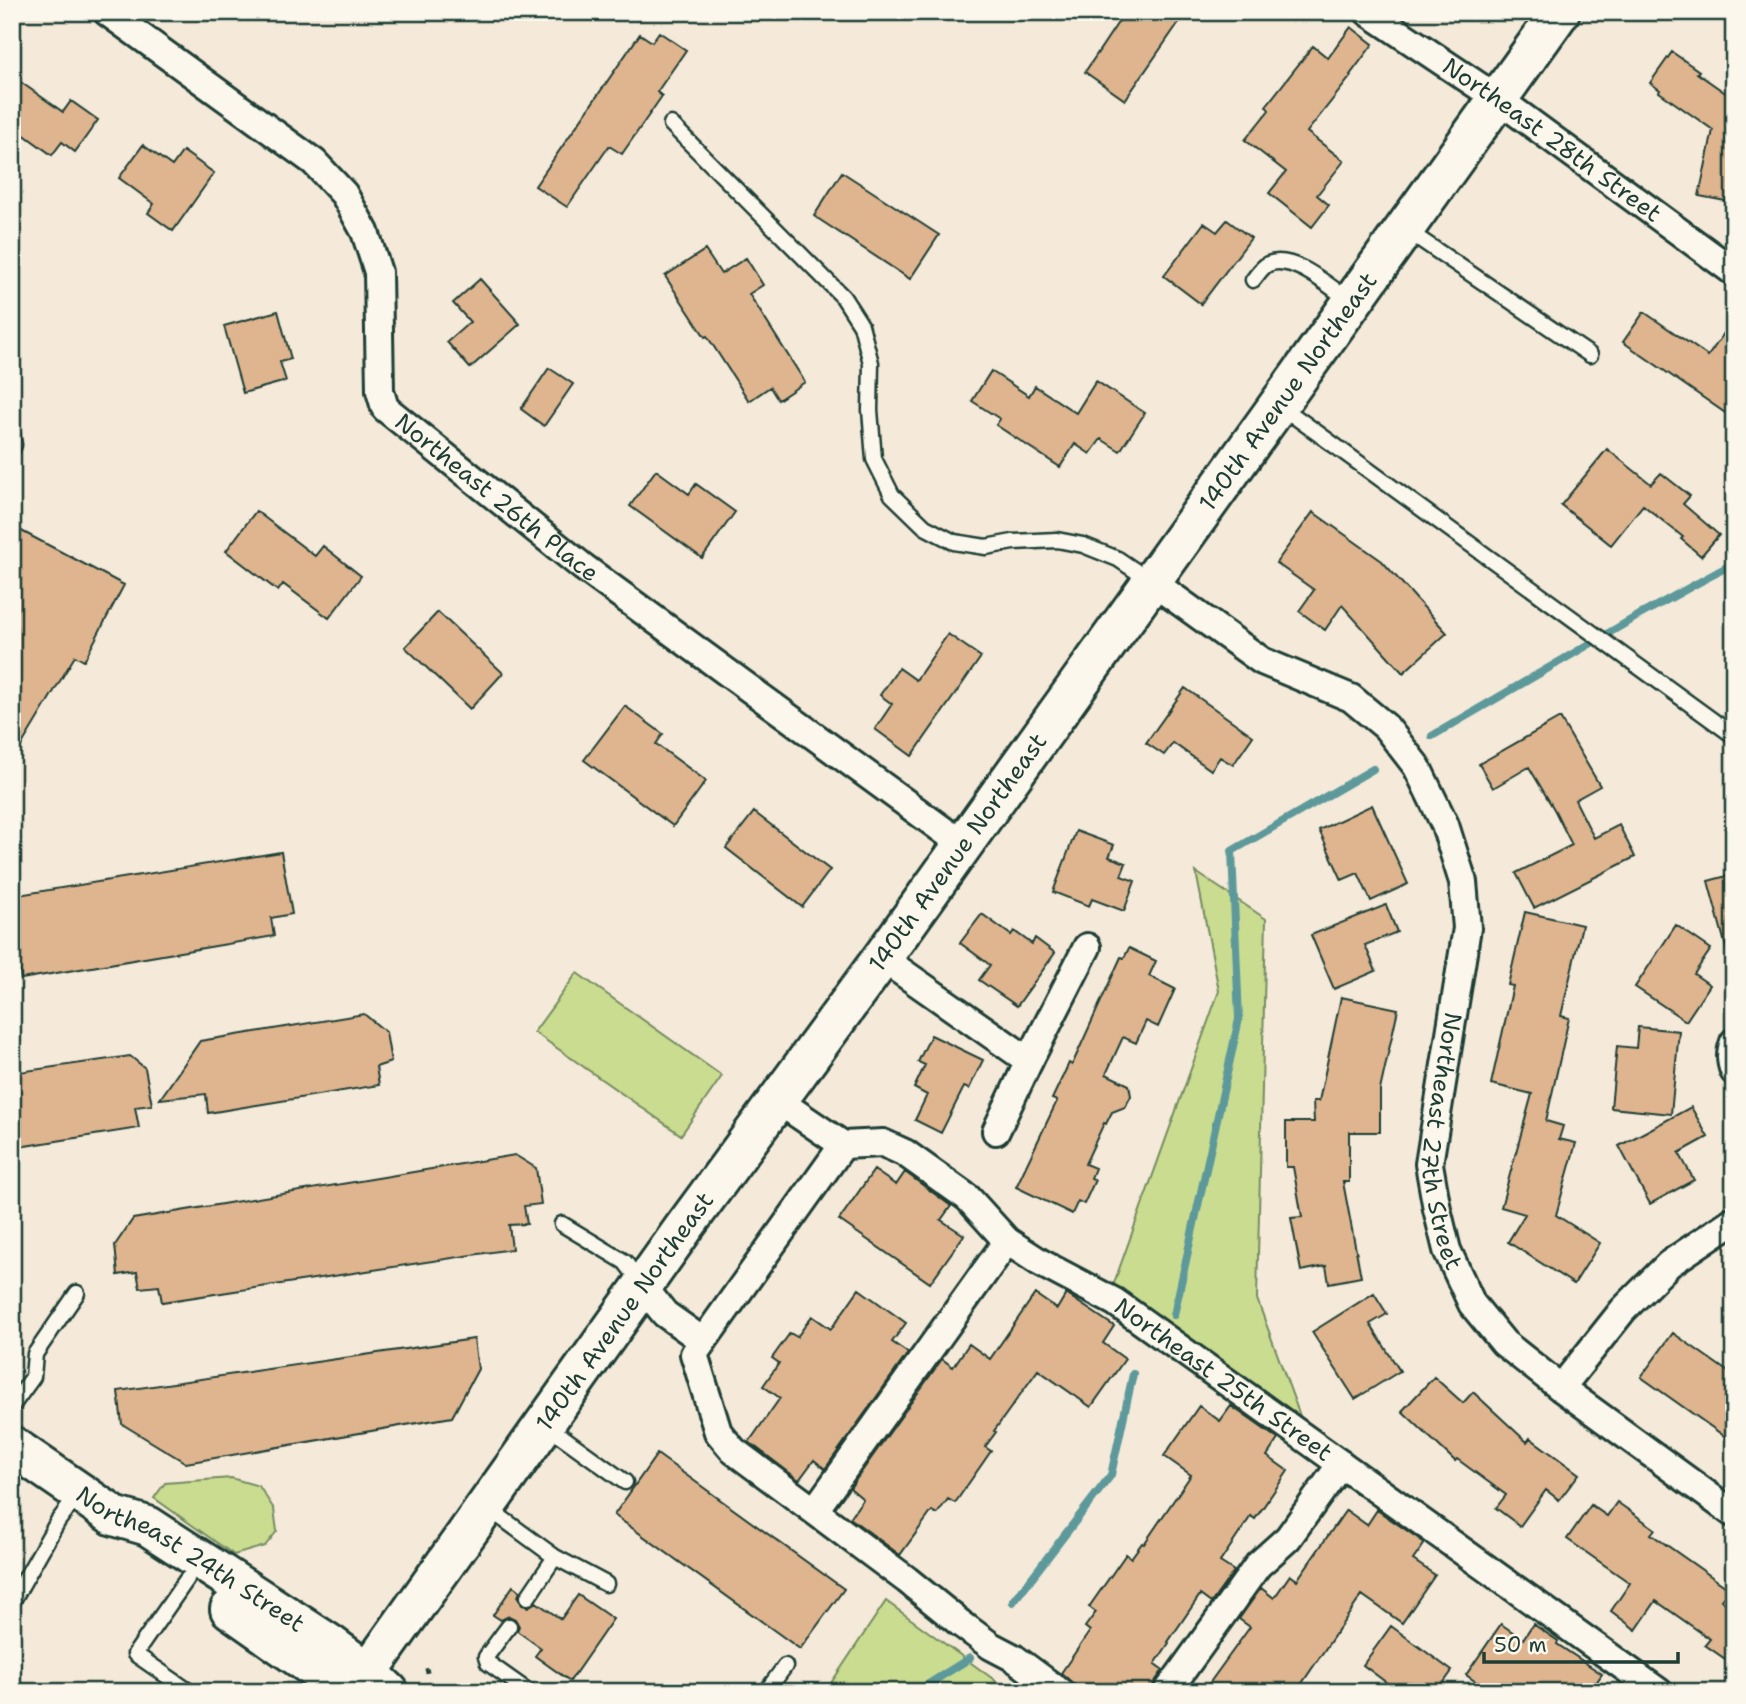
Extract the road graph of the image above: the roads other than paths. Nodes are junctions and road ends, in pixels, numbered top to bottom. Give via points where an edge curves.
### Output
1 (107, 12) edge
2 (1368, 12) edge
3 (1560, 12) edge
4 (1498, 99) junction
5 (671, 124) dead end
6 (1404, 228) junction
7 (1734, 272) edge
8 (1253, 280) dead end
9 (1351, 302) junction
10 (1590, 355) dead end
11 (1278, 404) junction
12 (12, 434) edge
13 (12, 449) edge
14 (1151, 581) junction
15 (1734, 736) edge
16 (962, 844) junction
17 (1087, 947) dead end
18 (882, 958) junction
19 (1734, 1042) edge
20 (1029, 1061) junction
21 (1734, 1071) edge
22 (777, 1100) junction
23 (996, 1131) dead end
24 (843, 1145) junction
25 (1734, 1220) edge
26 (562, 1224) dead end
27 (1007, 1241) junction
28 (643, 1287) junction
29 (77, 1293) dead end
30 (703, 1341) junction
31 (1561, 1388) junction
32 (12, 1406) edge
33 (545, 1424) junction
34 (12, 1446) edge
35 (1341, 1464) junction
36 (625, 1482) dead end
37 (79, 1494) junction
38 (486, 1507) junction
39 (815, 1510) junction
40 (1734, 1514) edge
41 (114, 1517) junction
42 (555, 1557) junction
43 (12, 1570) edge
44 (187, 1579) junction
45 (25, 1580) junction
46 (606, 1584) dead end
47 (528, 1597) dead end
48 (12, 1602) edge
49 (509, 1626) dead end
50 (785, 1666) dead end
51 (1631, 1684) edge
52 (362, 1687) edge
53 (190, 1692) edge
54 (529, 1692) edge
55 (766, 1692) edge
56 (1060, 1692) edge
57 (1167, 1692) edge
58 (1659, 1692) edge

1 - 16 street, Northeast 26th Place via 314,162 344,194 365,232 378,272 380,391 385,408 583,566
2 - 4 street, Northeast 28th Street
3 - 4 street, 140th Avenue Northeast
4 - 6 street, 140th Avenue Northeast
4 - 7 street, Northeast 28th Street
5 - 14 lane via 843,297 861,325 872,363 874,459 892,495 925,527 954,542 986,547 1057,540 1083,545 1118,559
6 - 9 street, 140th Avenue Northeast
6 - 10 lane
8 - 9 lane via 1272,262 1287,262 1307,270
9 - 11 street, 140th Avenue Northeast
11 - 14 street, 140th Avenue Northeast
11 - 15 lane
12 - 13 lane
14 - 16 street, 140th Avenue Northeast
14 - 31 street, Northeast 27th Street via 1262,661 1351,698 1386,727 1417,767 1445,825 1464,882 1466,928 1429,1164 1437,1209 1447,1250 1472,1304 1504,1343
16 - 18 street, 140th Avenue Northeast
17 - 20 street
18 - 20 street
18 - 22 street, 140th Avenue Northeast
19 - 21 street via 1730,1062
20 - 23 street
22 - 24 street
22 - 28 street, 140th Avenue Northeast
24 - 27 street, Northeast 25th Street via 883,1143 905,1153 968,1198
24 - 30 street
25 - 31 street via 1669,1264 1623,1310
26 - 28 lane via 625,1262
27 - 35 street, Northeast 25th Street via 1115,1302
27 - 39 street
28 - 30 street via 665,1314
28 - 33 street, 140th Avenue Northeast
29 - 32 lane via 35,1353 33,1377
30 - 39 street via 694,1354 718,1432 734,1451
31 - 40 street, Northeast 27th Street
33 - 36 lane
33 - 38 street, 140th Avenue Northeast
34 - 37 street, Northeast 24th Street
35 - 51 street, Northeast 25th Street via 1501,1577
35 - 57 street via 1288,1538 1258,1565
37 - 41 street, Northeast 24th Street
37 - 45 lane
38 - 42 lane
38 - 52 street, 140th Avenue Northeast
39 - 56 street via 960,1623
41 - 44 street
41 - 52 street, Northeast 24th Street via 148,1526 331,1645
42 - 46 lane
42 - 47 lane
43 - 45 lane
44 - 52 street via 314,1668
44 - 53 lane via 135,1654
45 - 48 lane
49 - 54 lane via 486,1657
50 - 55 lane
51 - 58 street, Northeast 25th Street

